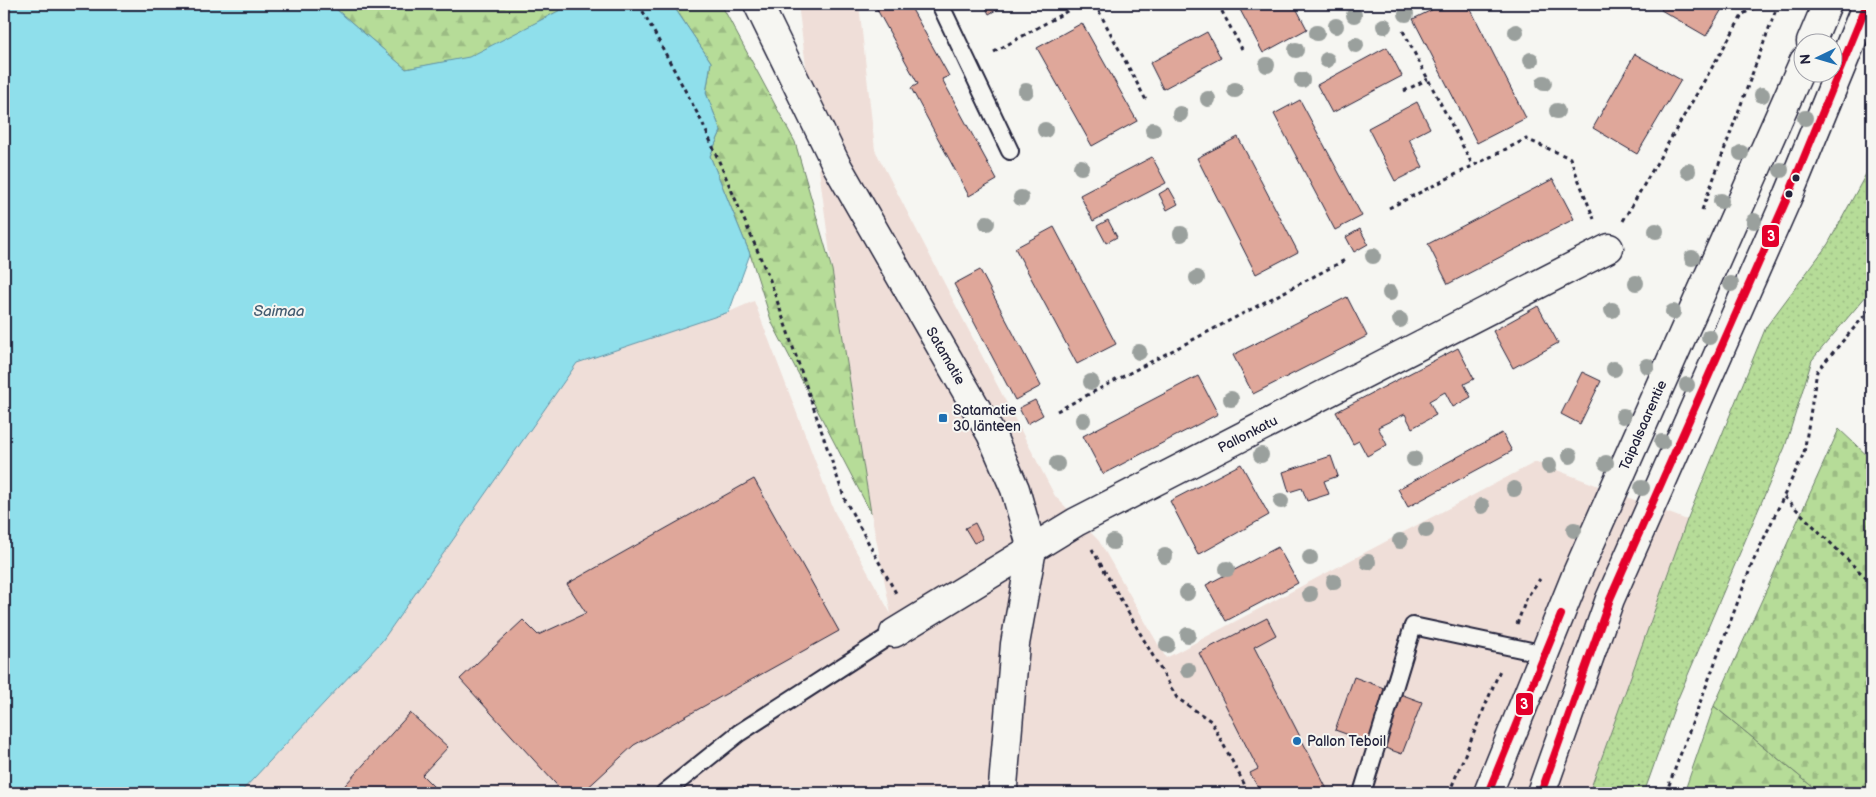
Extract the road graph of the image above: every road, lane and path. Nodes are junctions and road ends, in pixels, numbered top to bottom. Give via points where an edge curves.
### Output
1 (638, 4) edge
2 (758, 4) edge
3 (940, 4) edge
4 (1080, 4) edge
5 (1096, 4) edge
6 (1218, 4) edge
7 (1761, 4) edge
8 (1827, 4) edge
9 (1867, 4) edge
10 (1403, 31) dead end
11 (1815, 32) edge
12 (1242, 49) dead end
13 (994, 52) dead end
14 (1428, 79) junction
15 (1795, 82) edge
16 (1404, 91) dead end
17 (1147, 102) dead end
18 (1010, 151) dead end
19 (1472, 166) junction
20 (1389, 208) dead end
21 (1594, 219) dead end
22 (1609, 248) joint
23 (1347, 259) dead end
24 (1872, 307) edge
25 (1057, 411) dead end
26 (1784, 497) junction
27 (1076, 522) junction
28 (1032, 549) junction
29 (1872, 584) edge
30 (901, 629) junction
31 (1545, 654) junction
32 (664, 793) edge
33 (1004, 793) edge
34 (1249, 793) edge
35 (1362, 793) edge
36 (1488, 793) edge
37 (1541, 793) edge
38 (1666, 793) edge

1 - 30 path via 703,124 770,280 845,500 895,589
2 - 28 main road, Satamatie via 836,164 992,434 1015,489
3 - 18 lane
4 - 13 path
5 - 17 path
6 - 12 path
7 - 22 path via 1743,14
8 - 11 main road
9 - 37 main road via 1785,203 1610,599
10 - 14 path
14 - 16 path
14 - 19 path
15 - 31 main road, Taipalsaarentie
19 - 20 path
19 - 21 path via 1526,139 1570,158
22 - 27 main road, Pallonkatu
23 - 25 path
24 - 26 path via 1817,371 1804,453
26 - 29 path
26 - 38 path via 1752,564
27 - 28 main road, Pallonkatu
27 - 34 path via 1177,698 1211,721
28 - 30 main road, Pallonkatu
28 - 33 main road, Satamatie via 1015,644
30 - 32 lane via 739,733
31 - 35 lane via 1413,626
31 - 36 main road, Taipalsaarentie

